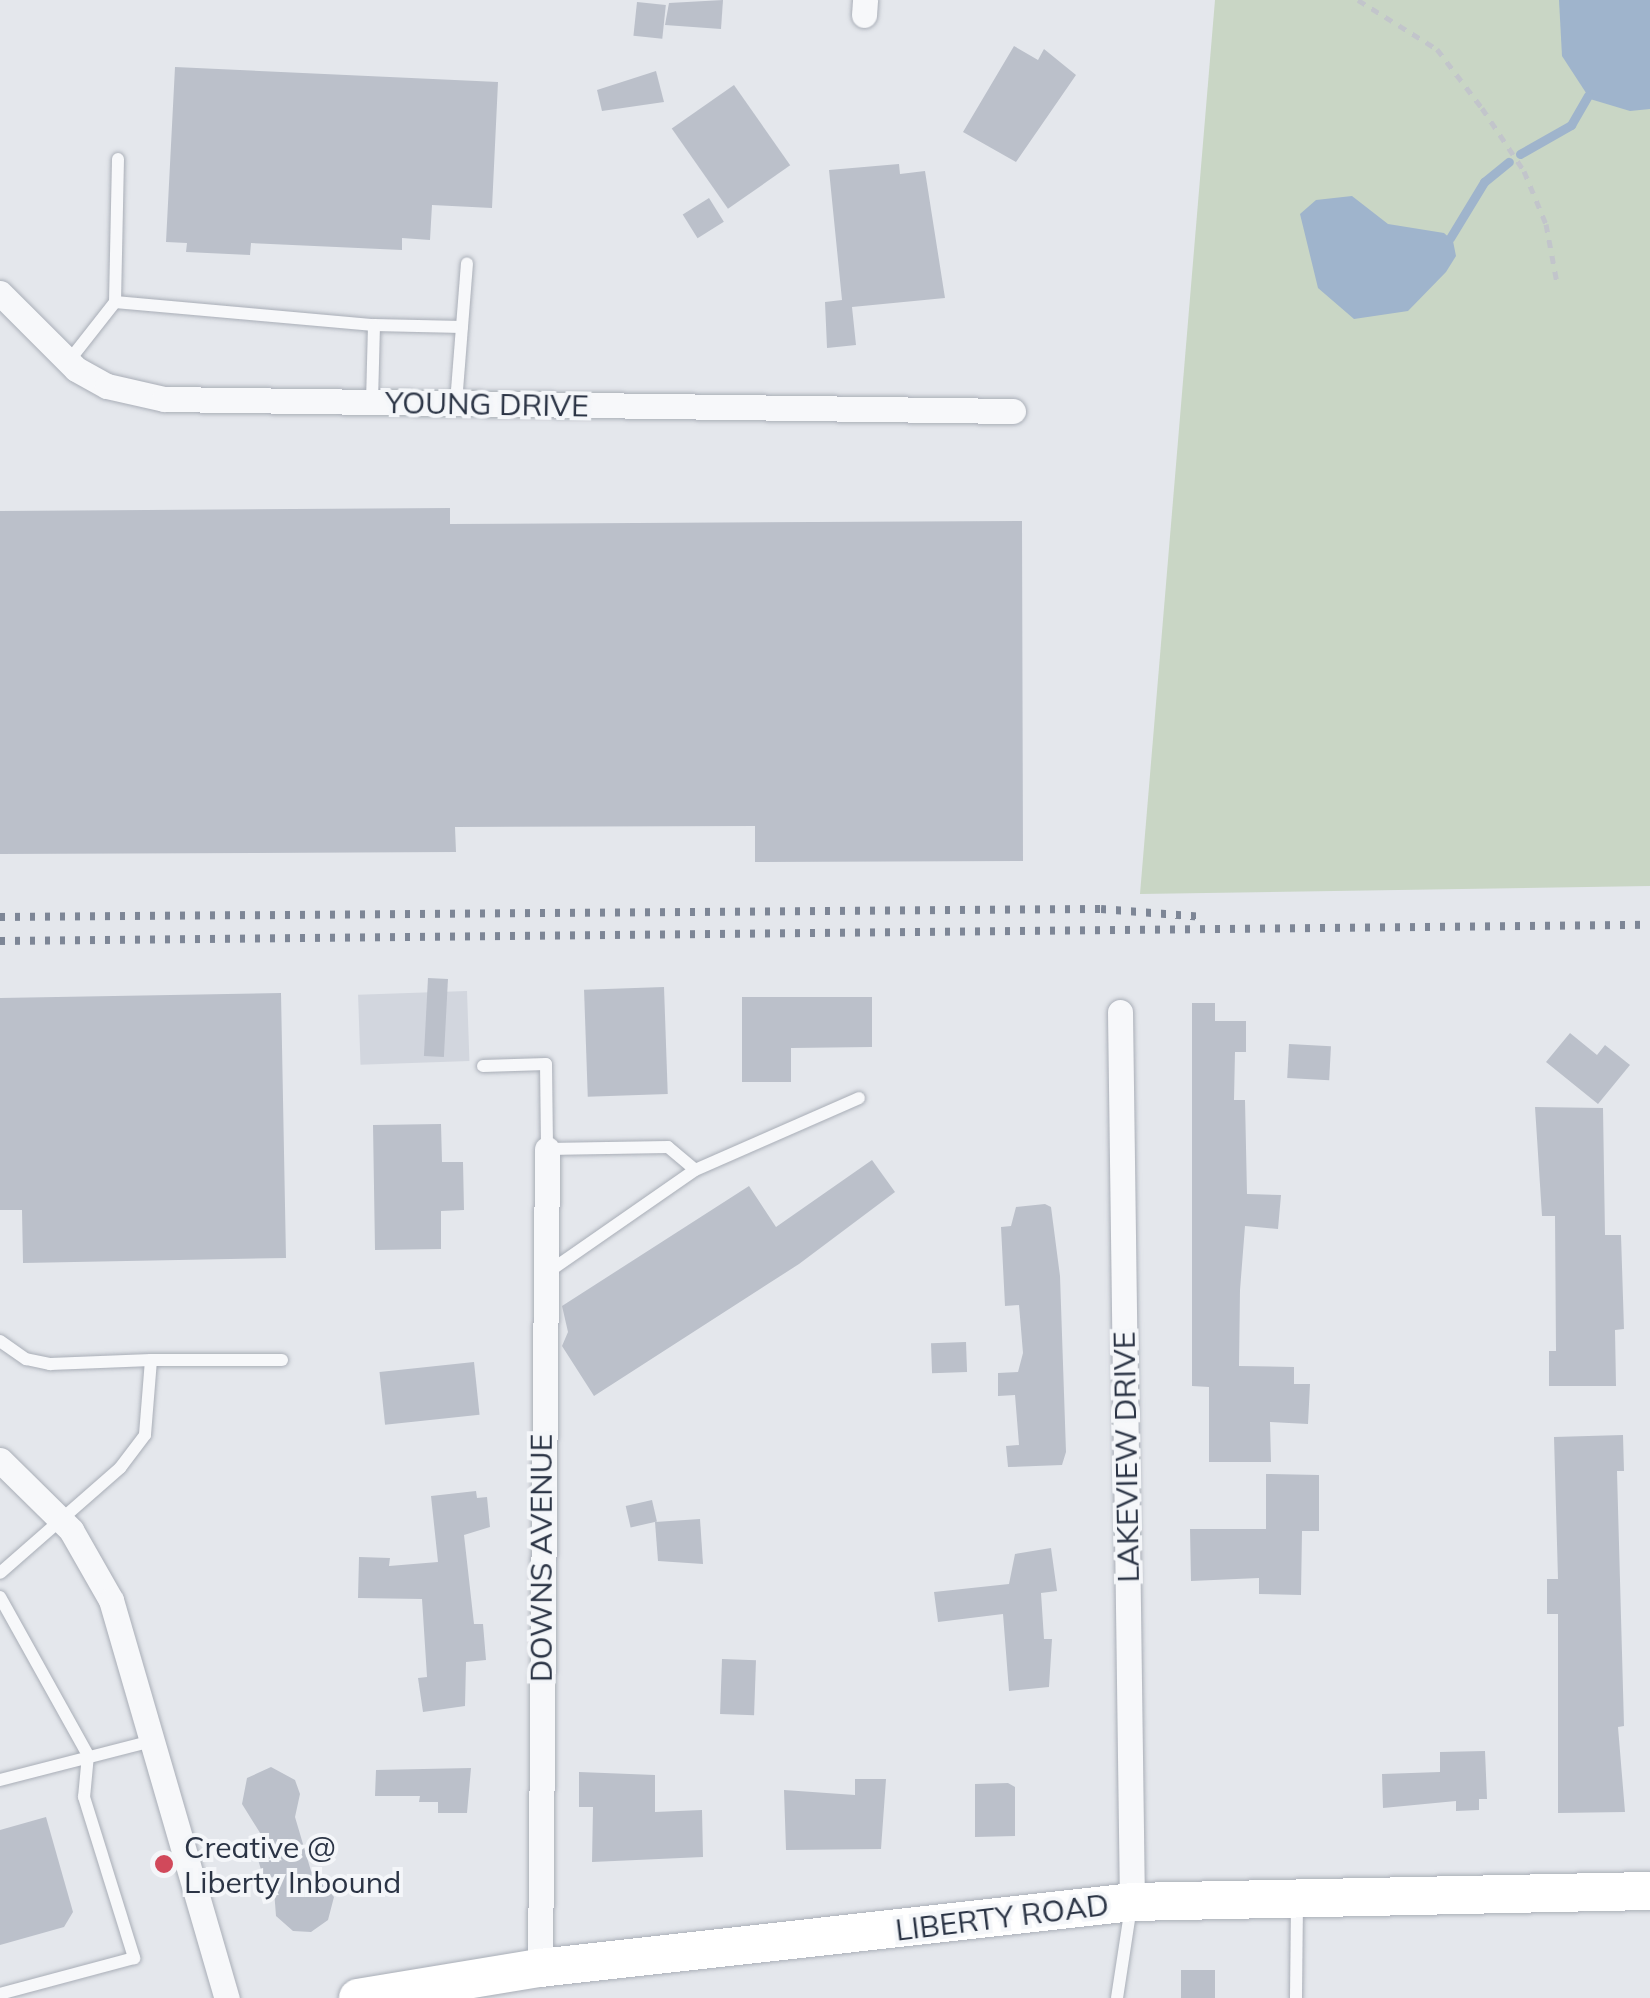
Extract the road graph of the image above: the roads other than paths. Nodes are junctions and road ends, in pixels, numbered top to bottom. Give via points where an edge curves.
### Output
1 (118, 159) dead end
2 (467, 263) dead end
3 (0, 293) edge
4 (115, 302) junction
5 (374, 325) junction
6 (462, 327) junction
7 (68, 362) junction
8 (372, 402) junction
9 (456, 403) junction
10 (1013, 411) dead end
11 (1120, 1012) dead end
12 (482, 1066) dead end
13 (859, 1098) dead end
14 (547, 1149) junction
15 (695, 1170) junction
16 (542, 1276) junction
17 (0, 1341) edge
18 (151, 1360) junction
19 (282, 1360) dead end
20 (0, 1460) edge
21 (62, 1520) junction
22 (0, 1573) edge
23 (0, 1597) edge
24 (152, 1740) junction
25 (88, 1754) junction
26 (0, 1780) edge
27 (1650, 1890) edge
28 (1297, 1894) junction
29 (1132, 1902) junction
30 (540, 1968) junction
31 (489, 1987) edge
32 (0, 1994) edge
33 (226, 1998) edge
34 (358, 1998) edge
35 (1117, 1998) edge
36 (1296, 1998) edge

1 - 4 lane
2 - 6 lane
3 - 7 street, YOUNG DRIVE
4 - 5 lane
4 - 7 lane
5 - 6 lane
5 - 8 lane
6 - 9 lane
7 - 8 street, YOUNG DRIVE via 107,386 164,399
8 - 9 street, YOUNG DRIVE
9 - 10 street, YOUNG DRIVE
11 - 29 street, LAKEVIEW DRIVE
12 - 14 lane via 546,1064
13 - 15 lane
14 - 15 lane via 668,1147
14 - 16 street, DOWNS AVENUE
15 - 16 lane
16 - 30 street, DOWNS AVENUE
17 - 18 lane via 26,1359 50,1364
18 - 19 lane
18 - 21 lane via 145,1434 120,1468
20 - 21 street
21 - 22 lane
21 - 24 street via 111,1600
23 - 25 lane
24 - 25 lane
24 - 33 street
25 - 26 lane
25 - 32 lane via 84,1797 134,1958
27 - 28 main road, LIBERTY ROAD
28 - 29 main road, LIBERTY ROAD
28 - 36 lane
29 - 30 main road, LIBERTY ROAD
29 - 35 lane
30 - 31 main road, LIBERTY ROAD
31 - 34 main road, LIBERTY ROAD

